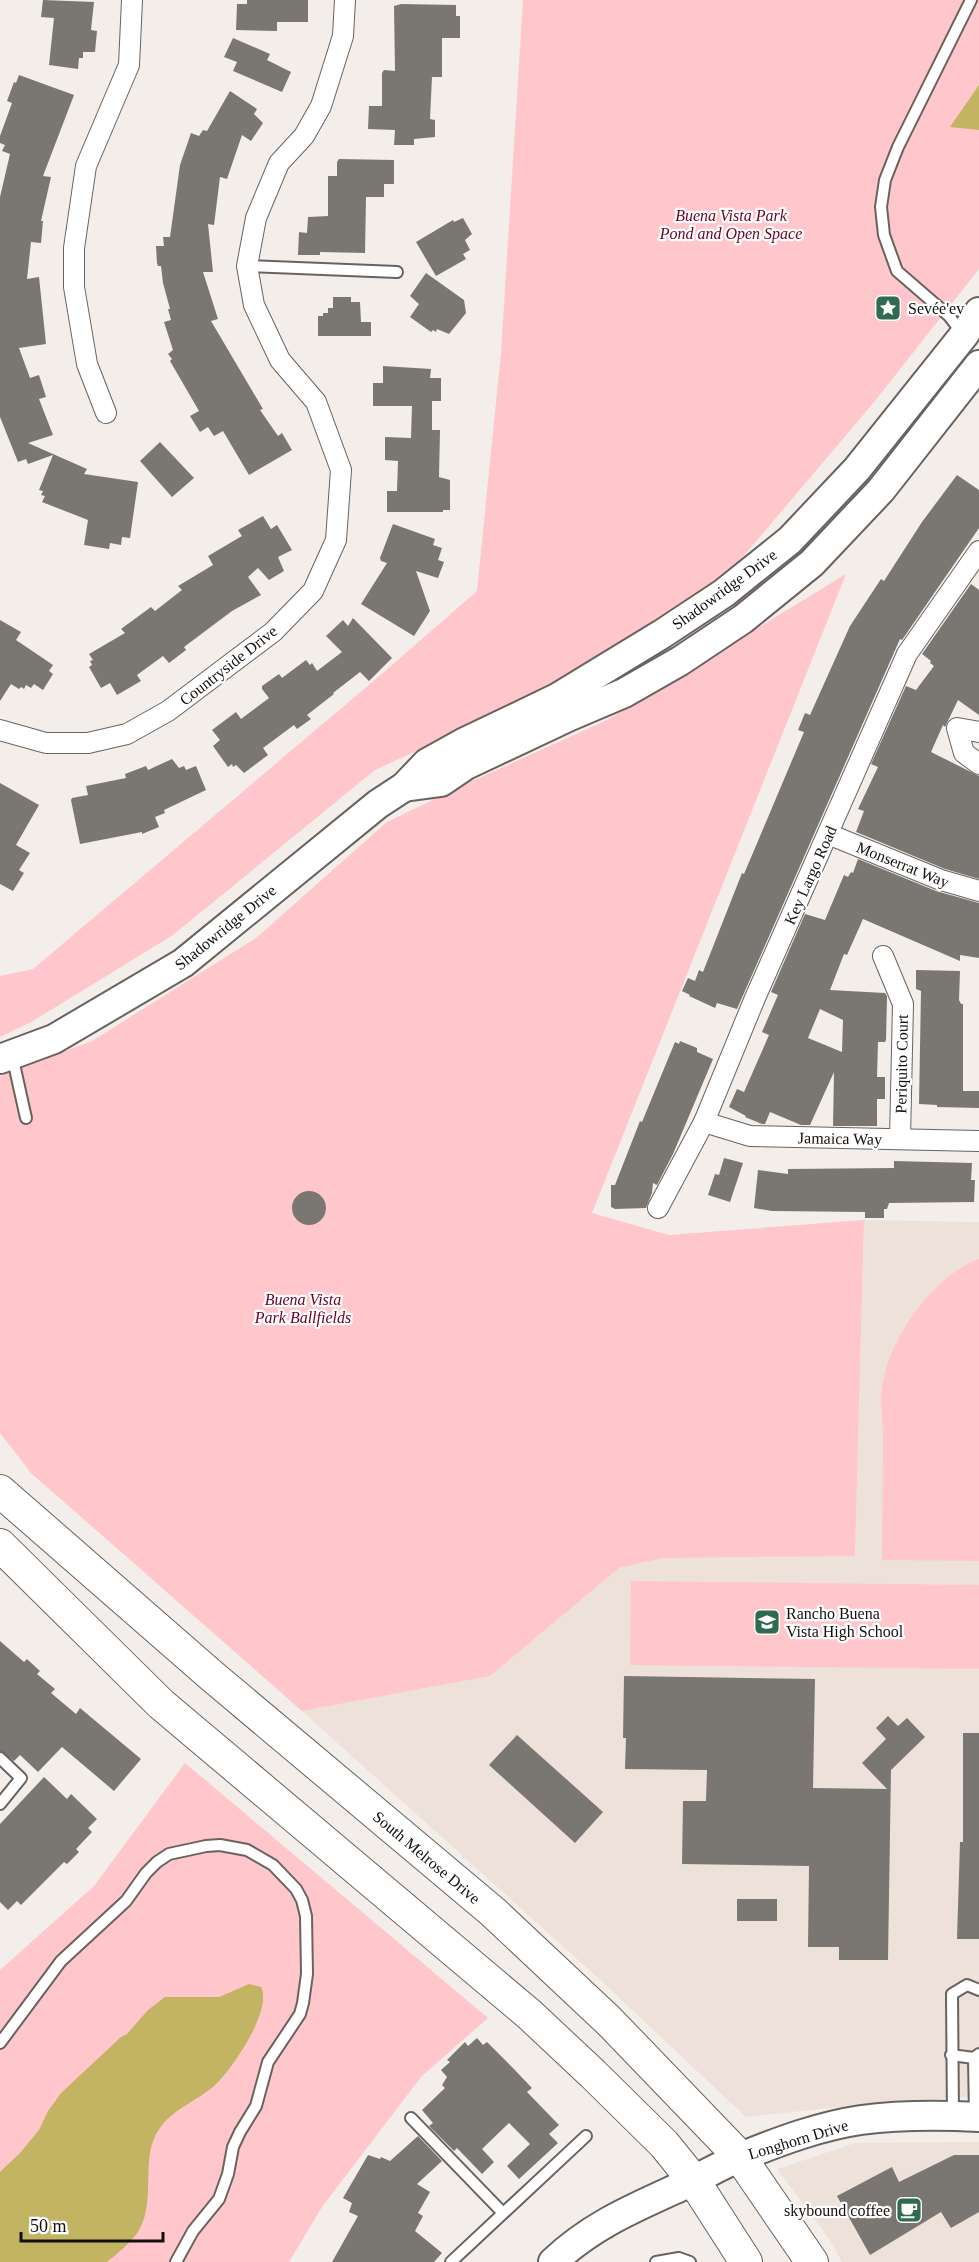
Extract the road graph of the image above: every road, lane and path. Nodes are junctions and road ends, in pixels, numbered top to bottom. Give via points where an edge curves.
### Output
1 (132, 0) edge
2 (345, 0) edge
3 (971, 0) edge
4 (247, 266) junction
5 (397, 272) dead end
6 (974, 332) edge
7 (979, 365) edge
8 (106, 413) dead end
9 (979, 551) edge
10 (0, 730) edge
11 (979, 732) edge
12 (979, 764) edge
13 (404, 787) junction
14 (828, 834) junction
15 (979, 891) edge
16 (883, 956) dead end
17 (6, 1057) edge
18 (26, 1118) dead end
19 (704, 1122) junction
20 (900, 1139) junction
21 (979, 1142) edge
22 (658, 1208) dead end
23 (0, 1491) edge
24 (0, 1545) edge
25 (0, 1758) edge
26 (0, 1804) edge
27 (979, 1990) edge
28 (0, 2043) edge
29 (951, 2055) junction
30 (977, 2056) edge
31 (969, 2117) edge
32 (411, 2118) dead end
33 (586, 2136) dead end
34 (740, 2157) junction
35 (694, 2181) junction
36 (503, 2213) junction
37 (176, 2262) edge
38 (451, 2262) edge
39 (553, 2262) edge
40 (656, 2262) edge
41 (690, 2262) edge
42 (746, 2262) edge
43 (812, 2262) edge

1 - 8 street via 129,65 86,166 75,248 74,287 87,364
2 - 4 street, Countryside Drive via 343,36 321,106 304,136 279,163 256,218
3 - 6 lane via 898,147 885,180 881,207 884,236 897,271
4 - 5 lane
4 - 10 street, Countryside Drive via 254,305 280,360 316,402 341,470 336,540 313,591 273,632 168,711 127,734 88,742 46,743
6 - 13 street, Shadowridge Drive via 857,469 782,546 724,593 557,698 427,763
7 - 13 street, Shadowridge Drive via 881,490 812,563 743,619 624,693 466,765 441,782
9 - 14 street, Key Largo Road via 907,654
11 - 12 street via 957,728 964,753
13 - 17 street, Shadowridge Drive via 183,963 54,1039
14 - 15 street, Monserrat Way via 941,880
14 - 19 street, Key Largo Road
16 - 20 street, Periquito Court via 903,1004
17 - 18 lane
19 - 20 street, Jamaica Way via 750,1136
19 - 22 street, Key Largo Road
20 - 21 street, Jamaica Way
23 - 34 main road, South Melrose Drive via 203,1669 493,1912 609,2020
24 - 35 main road via 161,1704 529,2014 663,2144
25 - 26 lane via 21,1778
27 - 29 lane via 967,1985 952,1994
28 - 37 lane via 61,1961 126,1901 146,1873 169,1854 220,1845 247,1850 273,1865 296,1889 306,1916 303,2003 297,2019 271,2055 256,2106 233,2147 219,2199 193,2231
29 - 30 lane
29 - 31 lane
30 - 31 lane
31 - 34 street, Longhorn Drive via 860,2120 803,2134
32 - 36 lane
33 - 36 lane
34 - 35 street, Longhorn Drive
34 - 43 main road, South Melrose Drive
35 - 39 street, Longhorn Drive via 612,2218
35 - 42 main road
36 - 38 lane
40 - 41 lane via 679,2258

